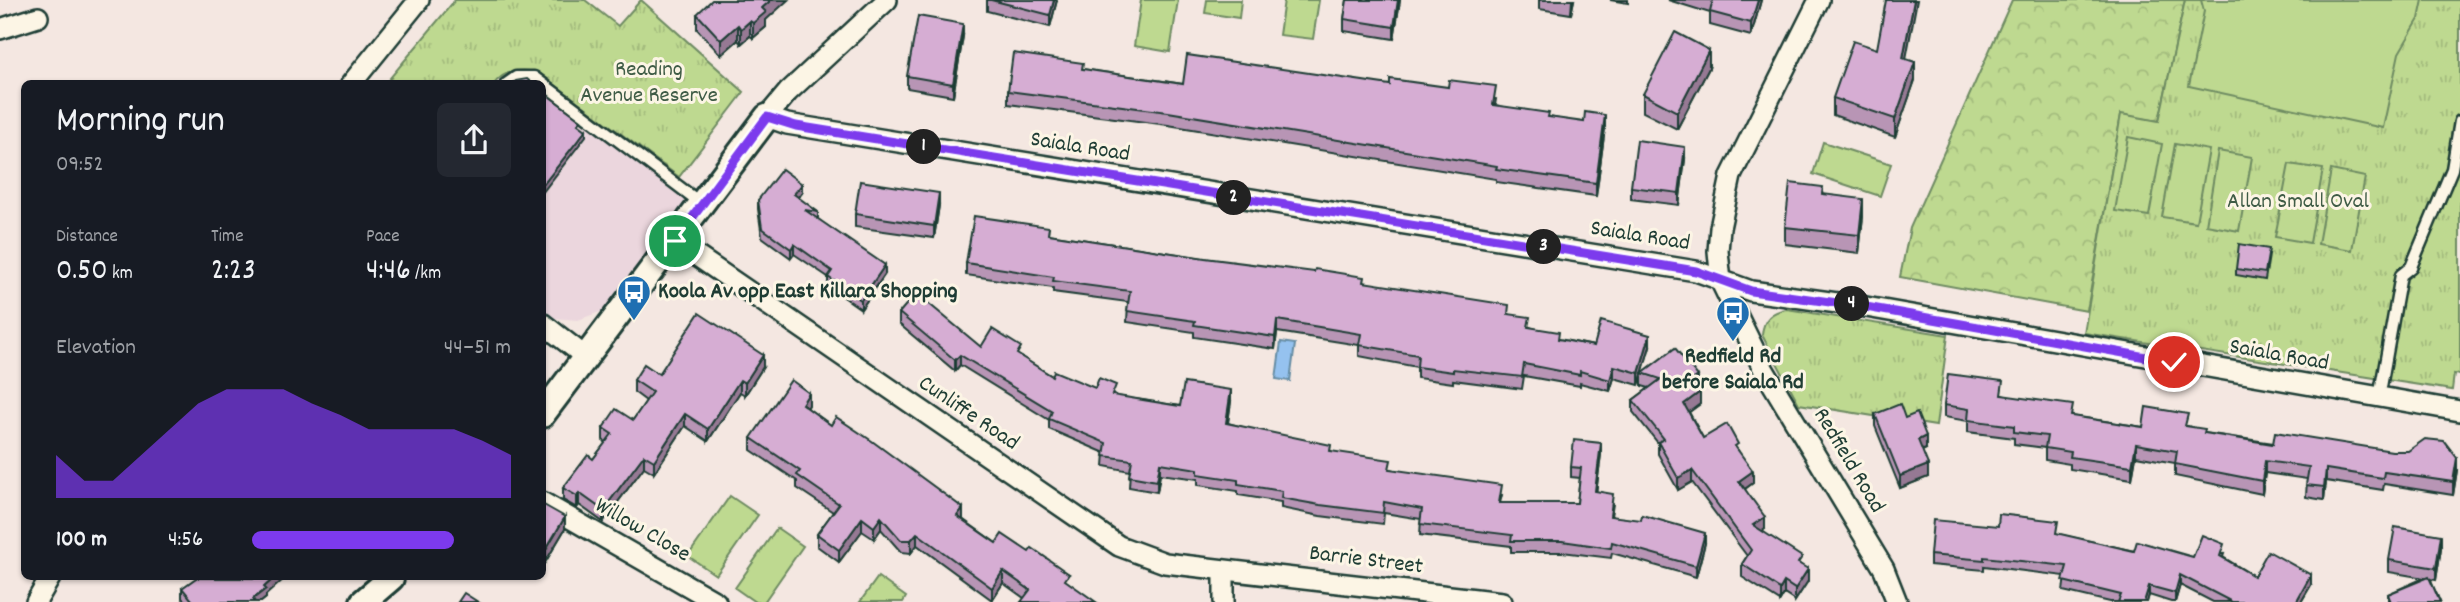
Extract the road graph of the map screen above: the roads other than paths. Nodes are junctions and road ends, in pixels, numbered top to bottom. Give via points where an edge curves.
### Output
1 (419, 0) edge
2 (887, 0) edge
3 (1819, 0) edge
4 (38, 18) dead end
5 (0, 29) edge
6 (354, 80) edge
7 (512, 80) edge
8 (538, 80) edge
9 (546, 86) edge
10 (767, 117) junction
11 (2460, 121) edge
12 (703, 205) junction
13 (675, 241) junction
14 (1721, 282) junction
15 (546, 326) edge
16 (587, 358) junction
17 (2379, 399) junction
18 (546, 410) edge
19 (2460, 411) edge
20 (546, 504) edge
21 (1224, 571) junction
22 (49, 580) edge
23 (389, 580) edge
24 (36, 602) edge
25 (363, 602) edge
26 (716, 602) edge
27 (1224, 602) edge
28 (1502, 602) edge
29 (1897, 602) edge

1 - 6 street
2 - 10 street
3 - 14 street, Redfield Road via 1731,176 1720,228
4 - 5 street
7 - 8 lane
9 - 12 lane
10 - 12 street
10 - 14 street, Saiala Road via 823,130 1696,271
11 - 17 lane via 2452,169 2411,267 2401,275
12 - 13 street
13 - 16 street
13 - 21 street, Cunliffe Road via 1119,546 1165,563
14 - 17 street, Saiala Road via 1751,291 1866,307
14 - 29 street, Redfield Road via 1765,369 1884,569
15 - 16 street
16 - 18 street
17 - 19 street, Saiala Road
20 - 26 street, Willow Close
21 - 27 street
21 - 28 street, Barrie Street
22 - 24 street
23 - 25 street

